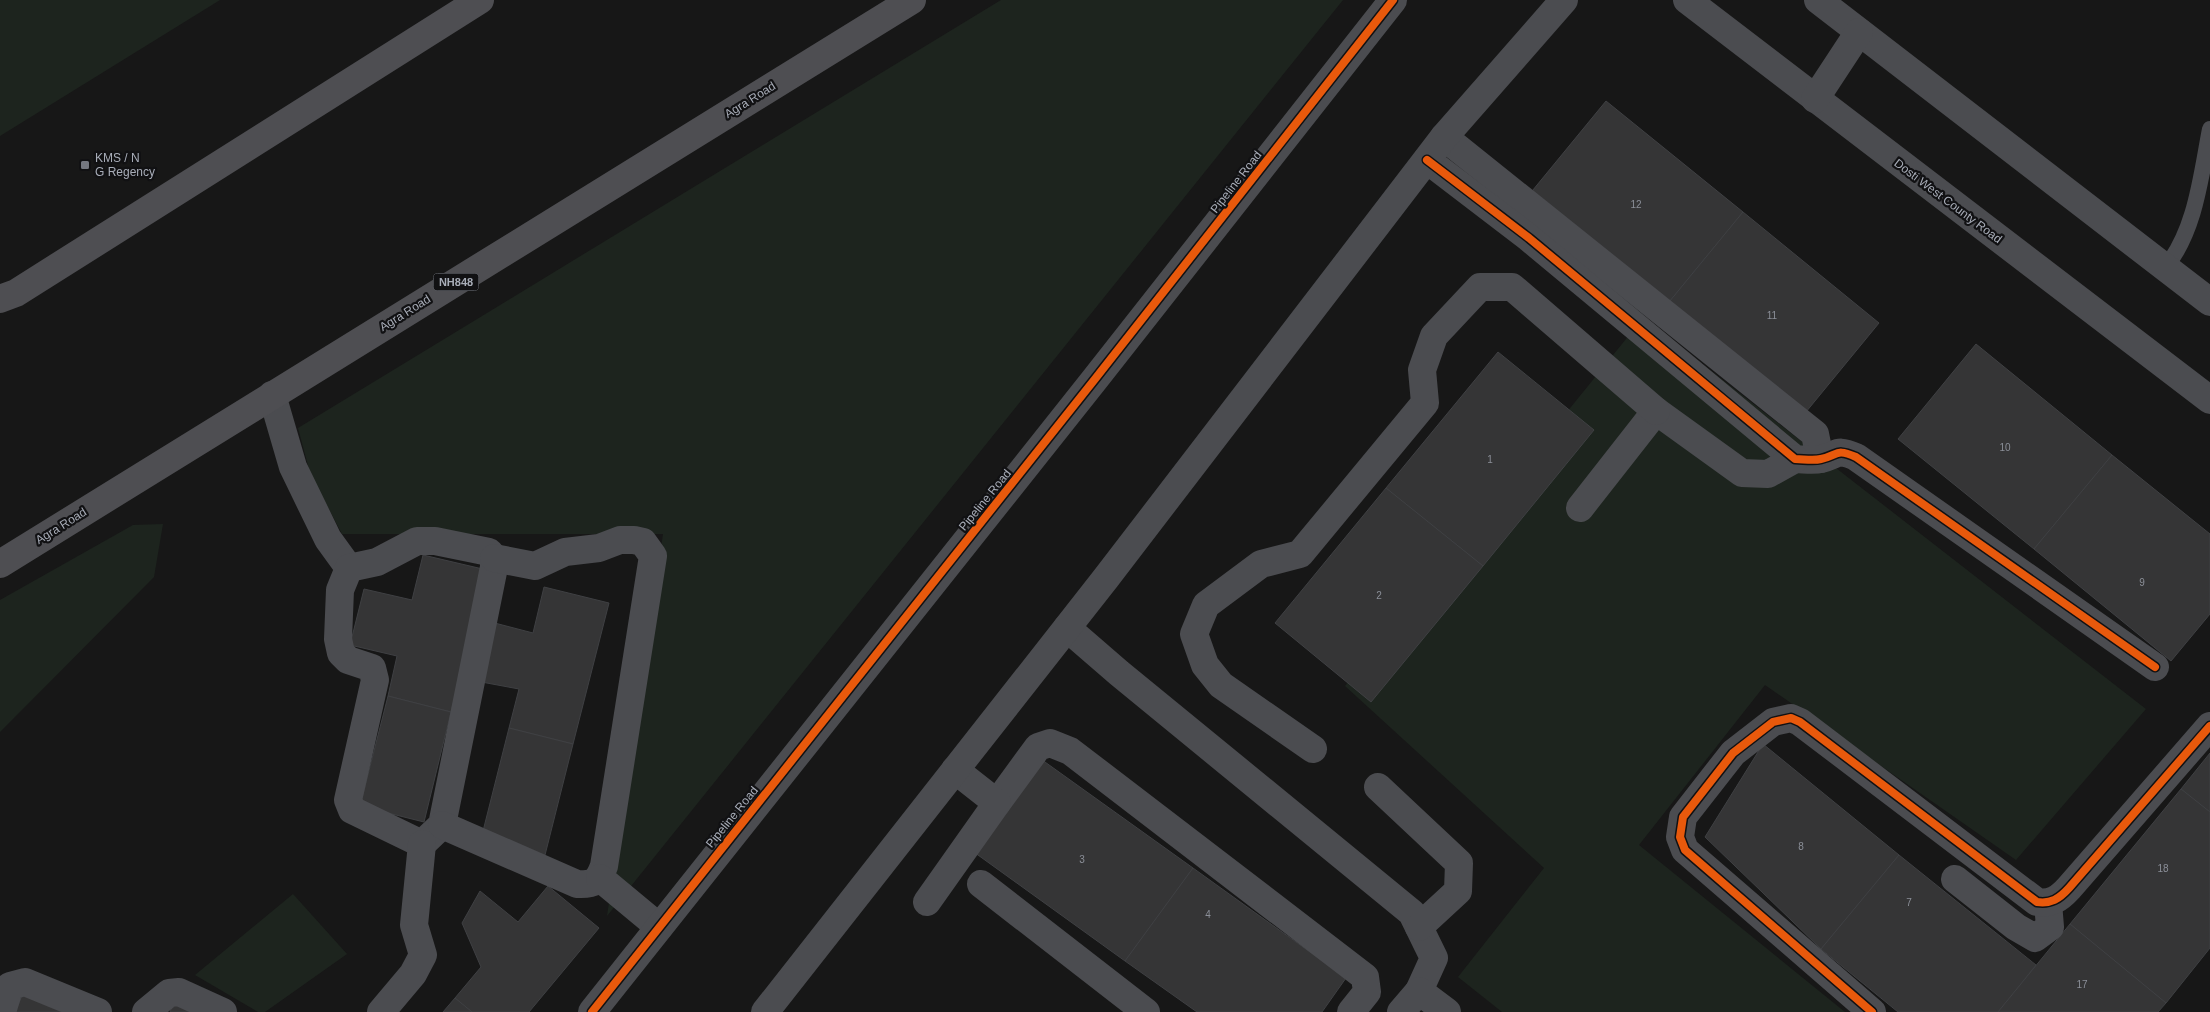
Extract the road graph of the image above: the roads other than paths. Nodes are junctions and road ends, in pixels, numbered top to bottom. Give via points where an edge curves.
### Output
1 (480, 0) edge
2 (912, 0) edge
3 (1393, 0) edge
4 (1564, 0) edge
5 (1687, 0) edge
6 (1818, 0) edge
7 (1859, 32) junction
8 (1815, 99) junction
9 (2210, 129) edge
10 (1444, 137) junction
11 (1427, 160) junction
12 (2165, 268) junction
13 (0, 299) edge
14 (2210, 302) edge
15 (272, 395) junction
16 (2210, 400) edge
17 (1656, 411) junction
18 (1808, 459) junction
19 (1580, 508) dead end
20 (494, 558) junction
21 (0, 564) edge
22 (349, 568) junction
23 (1067, 628) junction
24 (2155, 666) dead end
25 (2210, 726) edge
26 (1313, 749) dead end
27 (955, 770) junction
28 (1378, 788) dead end
29 (997, 803) junction
30 (442, 825) junction
31 (422, 844) junction
32 (600, 878) junction
33 (1955, 879) dead end
34 (981, 884) dead end
35 (927, 902) dead end
36 (2048, 903) junction
37 (659, 926) junction
38 (1419, 927) junction
39 (1419, 991) junction
40 (2, 1012) edge
41 (98, 1012) edge
42 (146, 1012) edge
43 (223, 1012) edge
44 (382, 1012) edge
45 (592, 1012) edge
46 (765, 1012) edge
47 (1146, 1012) edge
48 (1351, 1012) edge
49 (1401, 1012) edge
50 (1447, 1012) edge
51 (1872, 1012) edge

1 - 13 highway via 16,293
2 - 15 highway, Agra Road / NH848
3 - 37 street, Pipeline Road via 1096,379
4 - 10 street
5 - 8 street, Dosti West County Road
6 - 7 street
7 - 8 street
7 - 12 street
8 - 16 street, Dosti West County Road
9 - 12 lane via 2197,197 2183,236
10 - 11 street
10 - 18 street via 1815,434
11 - 18 street
11 - 23 street
12 - 14 street
15 - 21 highway, Agra Road / NH848
15 - 22 street via 293,467 328,539
17 - 18 street via 1742,472 1768,474
17 - 19 street
17 - 26 street via 1512,287 1480,287 1434,336 1422,370 1425,403 1300,554 1261,564 1206,605 1194,634 1204,665 1222,685
18 - 24 street via 1843,452 1856,457
20 - 22 street via 489,552 435,541 417,541 377,562
20 - 30 street
20 - 32 street via 535,566 564,552 599,548 620,540 643,542 653,556
22 - 31 street via 340,590 338,639 348,660 372,668 375,680 349,805 352,810
23 - 27 street
23 - 38 street via 1412,913
25 - 36 street via 2065,893
27 - 29 street
27 - 46 street
28 - 38 street via 1459,862 1458,891
29 - 35 street
29 - 48 street via 1038,747 1050,743 1070,751 1365,977 1367,992
30 - 31 street
30 - 32 street via 577,884 593,883
31 - 44 street via 414,925 423,955 413,974
32 - 37 street
33 - 36 street via 2035,938 2050,927
34 - 47 street
36 - 51 street via 2037,902 1800,722 1791,718 1773,722 1733,753 1683,817 1680,837 1685,850
37 - 45 street, Pipeline Road
38 - 39 street via 1434,958
39 - 49 street
39 - 50 street
40 - 41 street via 10,986 25,982
42 - 43 street via 168,993 179,992

